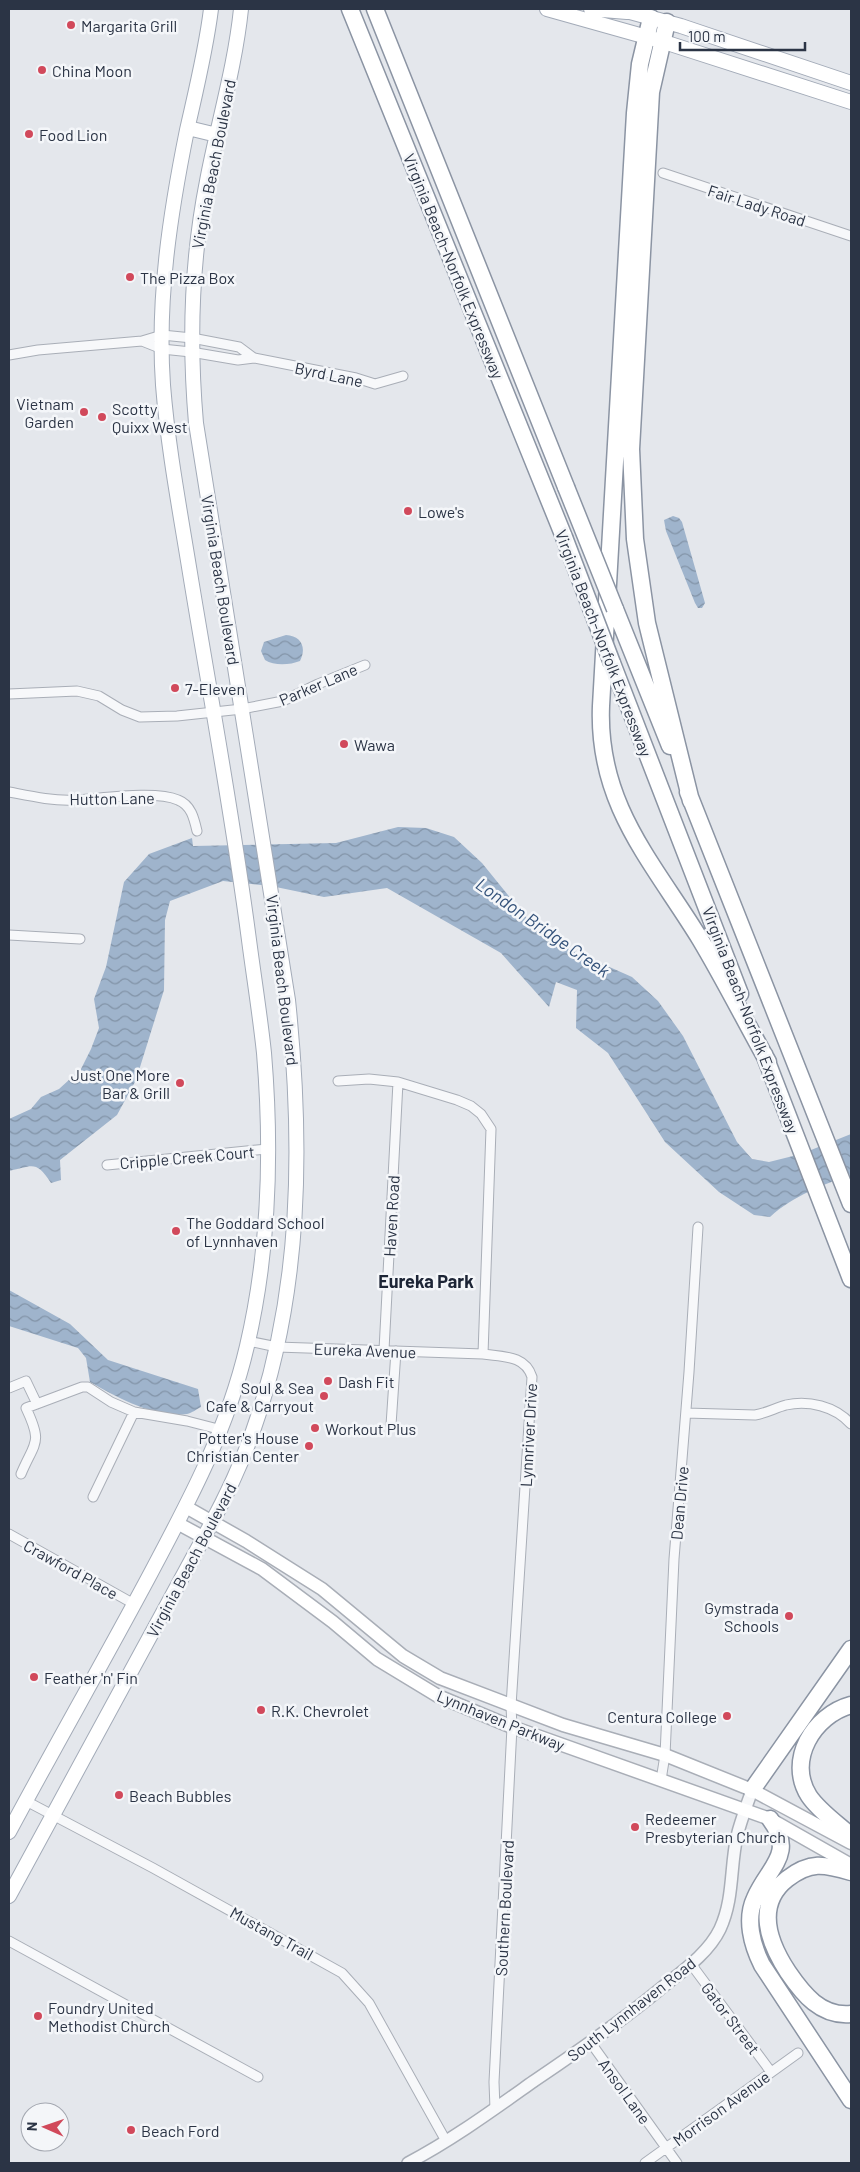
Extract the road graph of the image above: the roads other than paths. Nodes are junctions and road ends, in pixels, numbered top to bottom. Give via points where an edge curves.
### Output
1 (211, 9) edge
2 (241, 9) edge
3 (250, 9) edge
4 (350, 9) edge
5 (375, 9) edge
6 (547, 9) edge
7 (591, 9) edge
8 (624, 10) edge
9 (659, 20) junction
10 (237, 37) junction
11 (654, 39) junction
12 (851, 83) edge
13 (851, 102) edge
14 (188, 128) junction
15 (217, 135) junction
16 (664, 173) dead end
17 (851, 236) edge
18 (162, 335) junction
19 (142, 341) junction
20 (192, 345) junction
21 (162, 349) junction
22 (9, 355) edge
23 (254, 358) junction
24 (404, 376) dead end
25 (365, 665) dead end
26 (9, 694) edge
27 (242, 709) junction
28 (213, 712) junction
29 (9, 792) edge
30 (692, 801) junction
31 (197, 831) dead end
32 (9, 935) edge
33 (80, 939) dead end
34 (768, 1062) junction
35 (338, 1081) dead end
36 (398, 1082) junction
37 (267, 1149) junction
38 (107, 1164) dead end
39 (851, 1204) edge
40 (698, 1227) dead end
41 (851, 1279) edge
42 (248, 1341) junction
43 (277, 1347) junction
44 (384, 1350) junction
45 (396, 1351) junction
46 (483, 1354) junction
47 (9, 1388) edge
48 (37, 1404) junction
49 (134, 1412) junction
50 (686, 1413) junction
51 (851, 1424) edge
52 (391, 1425) dead end
53 (222, 1430) junction
54 (21, 1474) dead end
55 (93, 1497) dead end
56 (186, 1507) junction
57 (213, 1522) junction
58 (178, 1523) junction
59 (9, 1534) edge
60 (204, 1537) junction
61 (134, 1604) junction
62 (851, 1649) edge
63 (851, 1705) edge
64 (511, 1706) junction
65 (512, 1727) junction
66 (665, 1755) junction
67 (661, 1780) junction
68 (752, 1790) junction
69 (26, 1801) junction
70 (745, 1809) junction
71 (53, 1815) junction
72 (770, 1819) junction
73 (9, 1832) edge
74 (851, 1836) edge
75 (851, 1843) edge
76 (851, 1865) edge
77 (851, 1872) edge
78 (9, 1896) edge
79 (9, 1941) edge
80 (691, 1964) junction
81 (851, 2014) edge
82 (591, 2043) junction
83 (798, 2053) dead end
84 (771, 2072) junction
85 (258, 2077) dead end
86 (851, 2100) edge
87 (495, 2109) junction
88 (446, 2141) junction
89 (666, 2148) junction
90 (408, 2163) edge
91 (645, 2163) edge
92 (678, 2163) edge

1 - 14 main road, Virginia Beach Boulevard
2 - 10 main road, Virginia Beach Boulevard
3 - 10 main road
4 - 34 highway, Virginia Beach-Norfolk Expressway, bridge via 564,537
5 - 30 highway, Virginia Beach-Norfolk Expressway, bridge
6 - 11 main road
7 - 8 main road
8 - 9 main road
9 - 11 highway
9 - 12 main road
10 - 15 main road, Virginia Beach Boulevard
11 - 13 main road
11 - 30 highway via 632,420 632,482 635,539 647,623
11 - 34 highway via 638,75 634,123 601,706 602,742 611,787 622,815 711,957
14 - 15 main road
14 - 18 main road, Virginia Beach Boulevard via 165,259
15 - 20 main road, Virginia Beach Boulevard via 200,220
16 - 17 street, Fair Lady Road
18 - 19 street, Byrd Lane
18 - 20 street, Byrd Lane
18 - 21 main road, Virginia Beach Boulevard
19 - 21 street, Byrd Lane
19 - 22 street, Byrd Lane
20 - 21 street, Byrd Lane
20 - 23 street, Byrd Lane via 238,360
20 - 23 street, Byrd Lane via 239,347
20 - 27 main road, Virginia Beach Boulevard via 196,424
21 - 28 main road, Virginia Beach Boulevard via 172,462
23 - 24 street, Byrd Lane via 375,384
25 - 27 street, Parker Lane via 283,701
26 - 28 street, Parker Lane via 58,690 86,692 132,715 151,719
27 - 28 street, Parker Lane
27 - 43 main road, Virginia Beach Boulevard via 288,1000 295,1080 294,1231
28 - 37 main road, Virginia Beach Boulevard via 256,988 264,1056
29 - 31 street, Hutton Lane via 72,800 139,796 171,798 190,808
30 - 39 highway, Virginia Beach-Norfolk Expressway
32 - 33 street
34 - 41 highway, Virginia Beach-Norfolk Expressway
35 - 36 street via 369,1079
36 - 44 street, Haven Road
36 - 46 street via 471,1106 491,1129
37 - 38 street, Cripple Creek Court
37 - 42 main road, Virginia Beach Boulevard via 262,1247
40 - 50 street, Dean Drive
42 - 43 street, Eureka Avenue
42 - 53 main road, Virginia Beach Boulevard
43 - 44 street, Eureka Avenue
43 - 57 main road, Virginia Beach Boulevard via 253,1431
44 - 45 street, Eureka Avenue
45 - 46 street, Eureka Avenue
45 - 52 street
46 - 64 street, Lynnriver Drive via 518,1359 528,1367 532,1377
47 - 48 street via 26,1381
48 - 49 street via 88,1387
48 - 54 street via 26,1408 37,1437
49 - 53 street
49 - 55 street
50 - 51 street via 756,1414 804,1403 823,1406
50 - 66 street, Dean Drive via 674,1559
53 - 56 main road, Virginia Beach Boulevard
56 - 57 main road, Lynnhaven Parkway
56 - 58 main road, Virginia Beach Boulevard
57 - 60 main road, Virginia Beach Boulevard
57 - 64 main road, Lynnhaven Parkway via 322,1589 373,1633 424,1670
58 - 60 main road, Lynnhaven Parkway
58 - 61 main road, Virginia Beach Boulevard
59 - 61 street, Crawford Place
60 - 65 main road, Lynnhaven Parkway via 262,1569 377,1659 404,1676 438,1696
60 - 71 main road, Virginia Beach Boulevard
61 - 69 main road, Virginia Beach Boulevard
62 - 68 highway
63 - 74 highway via 828,1715 812,1731 802,1752 800,1770 804,1788 810,1796
64 - 65 street, Southern Boulevard
64 - 66 main road, Lynnhaven Parkway
65 - 67 main road, Lynnhaven Parkway
65 - 87 street, Southern Boulevard
66 - 67 street, Dean Drive
66 - 68 main road, Lynnhaven Parkway
67 - 70 main road, Lynnhaven Parkway
68 - 70 street, South Lynnhaven Road
68 - 75 main road, Lynnhaven Parkway
69 - 71 street, Mustang Trail
69 - 73 main road, Virginia Beach Boulevard
70 - 72 main road, Lynnhaven Parkway
70 - 80 street, South Lynnhaven Road via 737,1837 726,1914 715,1938
71 - 78 main road, Virginia Beach Boulevard
71 - 88 street, Mustang Trail via 342,1973 369,2003
72 - 76 main road, Lynnhaven Parkway
72 - 86 highway via 779,1831 782,1843 775,1865 754,1898 750,1916 753,1943 762,1965
77 - 81 highway via 828,1865 814,1865 796,1872 772,1895 768,1920 776,1954 808,1998 827,2010
79 - 85 street
80 - 82 street, South Lynnhaven Road
80 - 84 street, Gator Street
82 - 87 street, South Lynnhaven Road
82 - 89 street, Ansol Lane
83 - 84 street, Morrison Avenue
84 - 89 street, Morrison Avenue
87 - 88 street, South Lynnhaven Road
88 - 90 street, South Lynnhaven Road
89 - 91 street, Morrison Avenue
89 - 92 street, Ansol Lane

